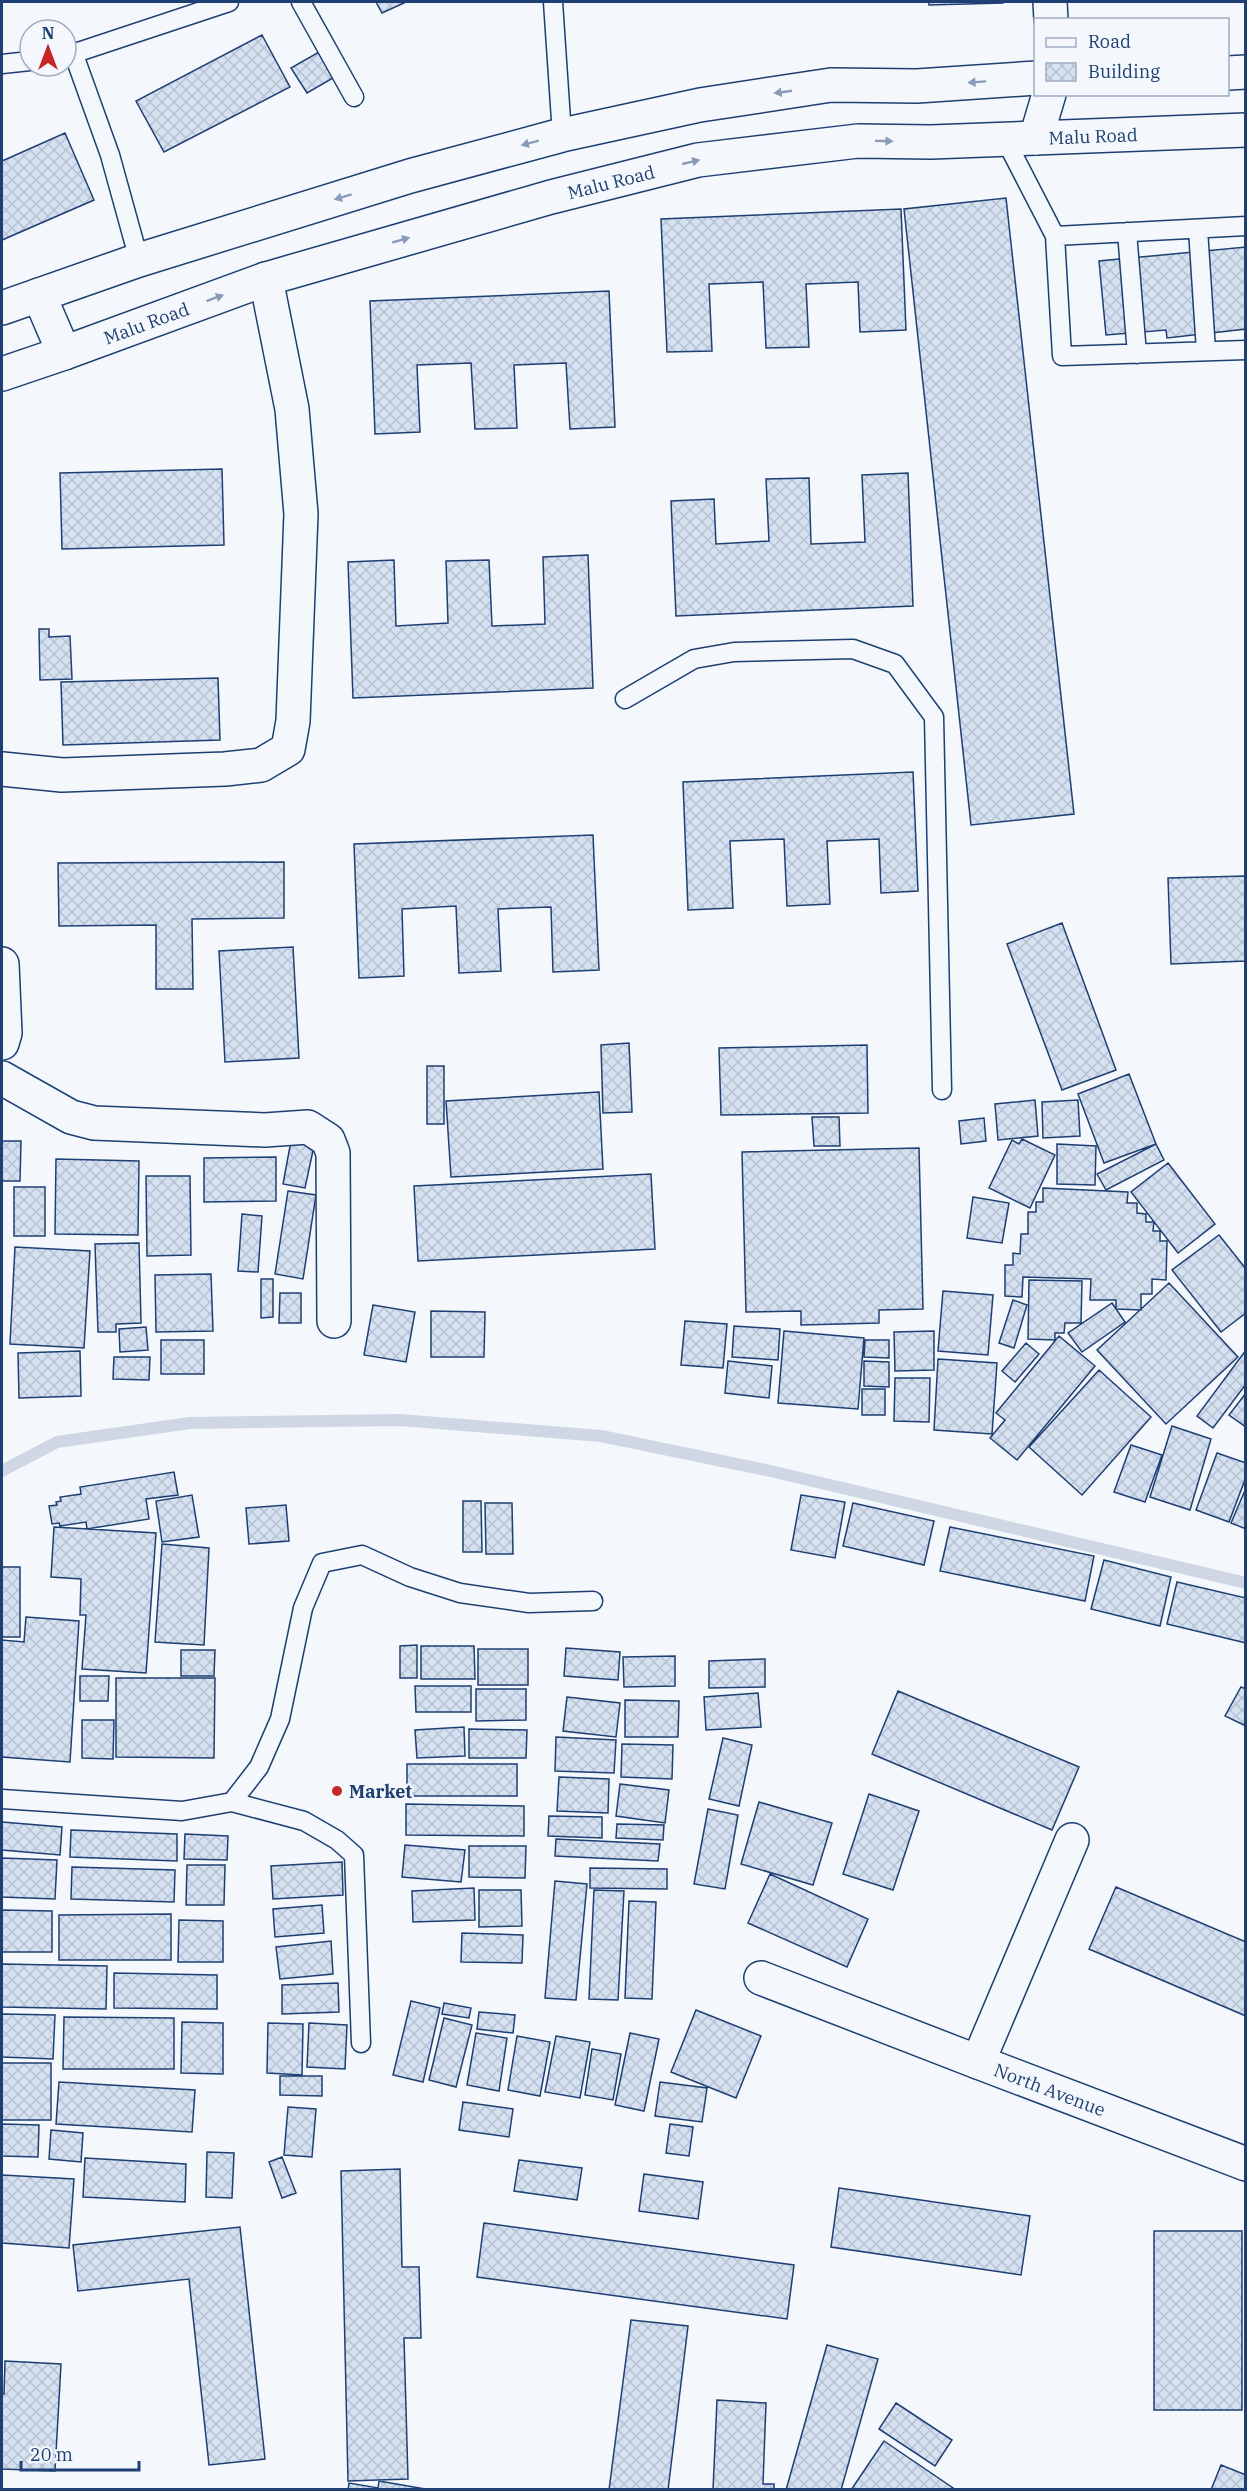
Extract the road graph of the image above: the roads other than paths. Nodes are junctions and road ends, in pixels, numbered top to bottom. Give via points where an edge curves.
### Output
1 (229, 2) edge
2 (301, 2) edge
3 (553, 2) edge
4 (1050, 2) edge
5 (1051, 18) edge
6 (78, 53) edge
7 (18, 62) edge
8 (2, 64) edge
9 (1245, 72) edge
10 (1229, 73) edge
11 (78, 76) edge
12 (1034, 78) edge
13 (1048, 96) edge
14 (354, 97) dead end
15 (1245, 129) edge
16 (562, 135) junction
17 (1020, 139) junction
18 (1245, 226) edge
19 (1198, 228) junction
20 (1127, 232) junction
21 (1055, 236) junction
22 (139, 260) junction
23 (266, 279) junction
24 (39, 295) junction
25 (2, 308) edge
26 (1245, 350) edge
27 (1206, 351) junction
28 (64, 353) junction
29 (1137, 354) junction
30 (2, 374) edge
31 (626, 699) dead end
32 (2, 769) edge
33 (2, 964) edge
34 (2, 1043) edge
35 (2, 1078) edge
36 (942, 1090) dead end
37 (334, 1321) dead end
38 (593, 1601) dead end
39 (2, 1799) edge
40 (232, 1802) junction
41 (1072, 1840) dead end
42 (761, 1978) dead end
43 (361, 2043) dead end
44 (978, 2062) junction
45 (1245, 2163) edge

1 - 6 lane
2 - 14 lane
3 - 16 lane
4 - 5 main road
7 - 8 lane
9 - 10 main road
11 - 22 lane via 110,155
12 -> 16 main road via 917,86 831,86 700,105
13 - 17 main road
15 - 17 main road, Malu Road
16 -> 22 main road via 410,176
17 - 21 lane
23 -> 17 main road, Malu Road via 551,197 698,160 858,141
18 - 19 lane
19 - 20 lane
19 - 27 lane
20 - 21 lane
20 - 29 lane
21 - 29 lane via 1062,356
22 - 24 main road
28 -> 23 main road, Malu Road
23 - 32 main road via 292,409 301,514 293,721 288,749 261,765 225,769 62,775
24 - 25 main road
24 - 28 main road
26 - 27 lane
27 - 29 lane
28 - 30 main road, Malu Road
31 - 36 lane via 694,659 734,652 853,649 894,664 934,717
33 - 34 main road
35 - 37 main road via 71,1117 94,1123 265,1130 308,1127 328,1140 333,1154
38 - 40 lane via 529,1604 460,1593 410,1577 362,1555 322,1563 303,1608 280,1719 259,1767
39 - 40 lane via 182,1811
40 - 43 lane via 304,1821 354,1855
41 - 44 main road, North Avenue
42 - 44 main road
44 - 45 main road, North Avenue

